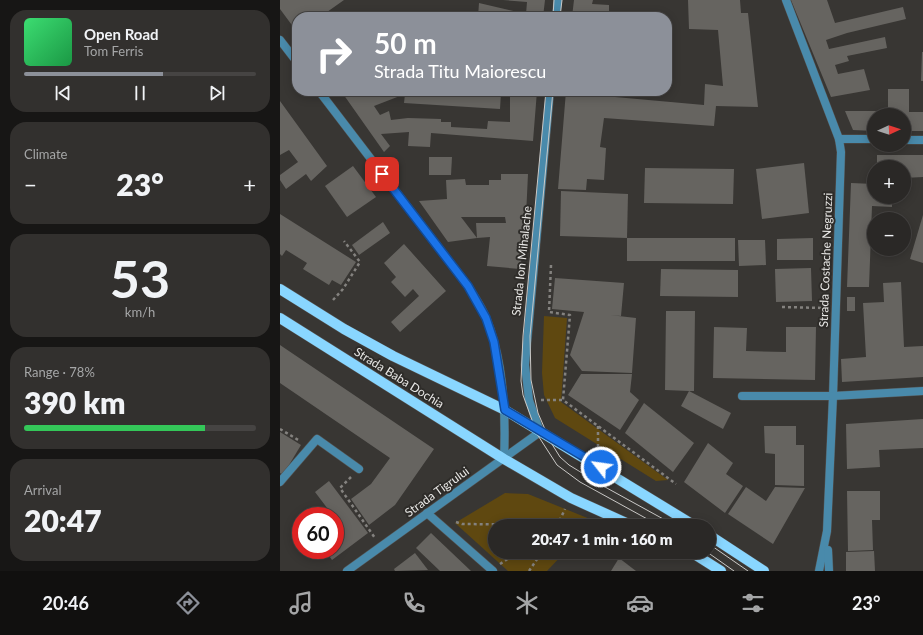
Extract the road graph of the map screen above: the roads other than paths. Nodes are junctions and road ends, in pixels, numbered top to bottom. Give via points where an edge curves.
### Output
1 (558, 0) edge
2 (786, 0) edge
3 (557, 12) edge
4 (280, 40) edge
5 (292, 56) edge
6 (323, 96) edge
7 (550, 96) edge
8 (839, 139) junction
9 (867, 139) edge
10 (911, 140) edge
11 (923, 140) edge
12 (280, 289) edge
13 (280, 318) edge
14 (923, 391) edge
15 (742, 396) dead end
16 (833, 396) junction
17 (505, 410) junction
18 (540, 432) junction
19 (504, 459) junction
20 (359, 469) road end
21 (280, 482) edge
22 (427, 514) junction
23 (618, 519) edge
24 (683, 519) edge
25 (827, 531) junction
26 (716, 540) edge
27 (702, 559) edge
28 (347, 571) edge
29 (492, 571) edge
30 (721, 571) edge
31 (764, 571) edge
32 (820, 571) edge
33 (829, 571) edge

1 - 3 street
2 - 8 street, Strada Costache Negruzzi
4 - 5 street
6 - 17 street via 468,286 486,318 494,342
7 - 18 street, Strada Ion Mihalache via 526,365 529,400
8 - 9 street
8 - 16 street, Strada Costache Negruzzi via 842,152
10 - 11 street
12 - 17 main road, Strada Baba Dochia via 350,333
13 - 19 main road, Strada Baba Dochia
14 - 16 street
15 - 16 street
16 - 25 street, Strada Costache Negruzzi
17 - 18 main road, Strada Baba Dochia
17 - 19 street
18 - 19 street, Strada Tigrului
18 - 24 main road, Strada Baba Dochia
19 - 22 street, Strada Tigrului
19 - 23 main road, Strada Baba Dochia via 571,498
20 - 21 street via 317,439
22 - 28 street, Strada Tigrului
22 - 29 street
25 - 32 street, Strada Costache Negruzzi
25 - 33 street, Strada Costache Negruzzi
26 - 31 main road
27 - 30 main road

